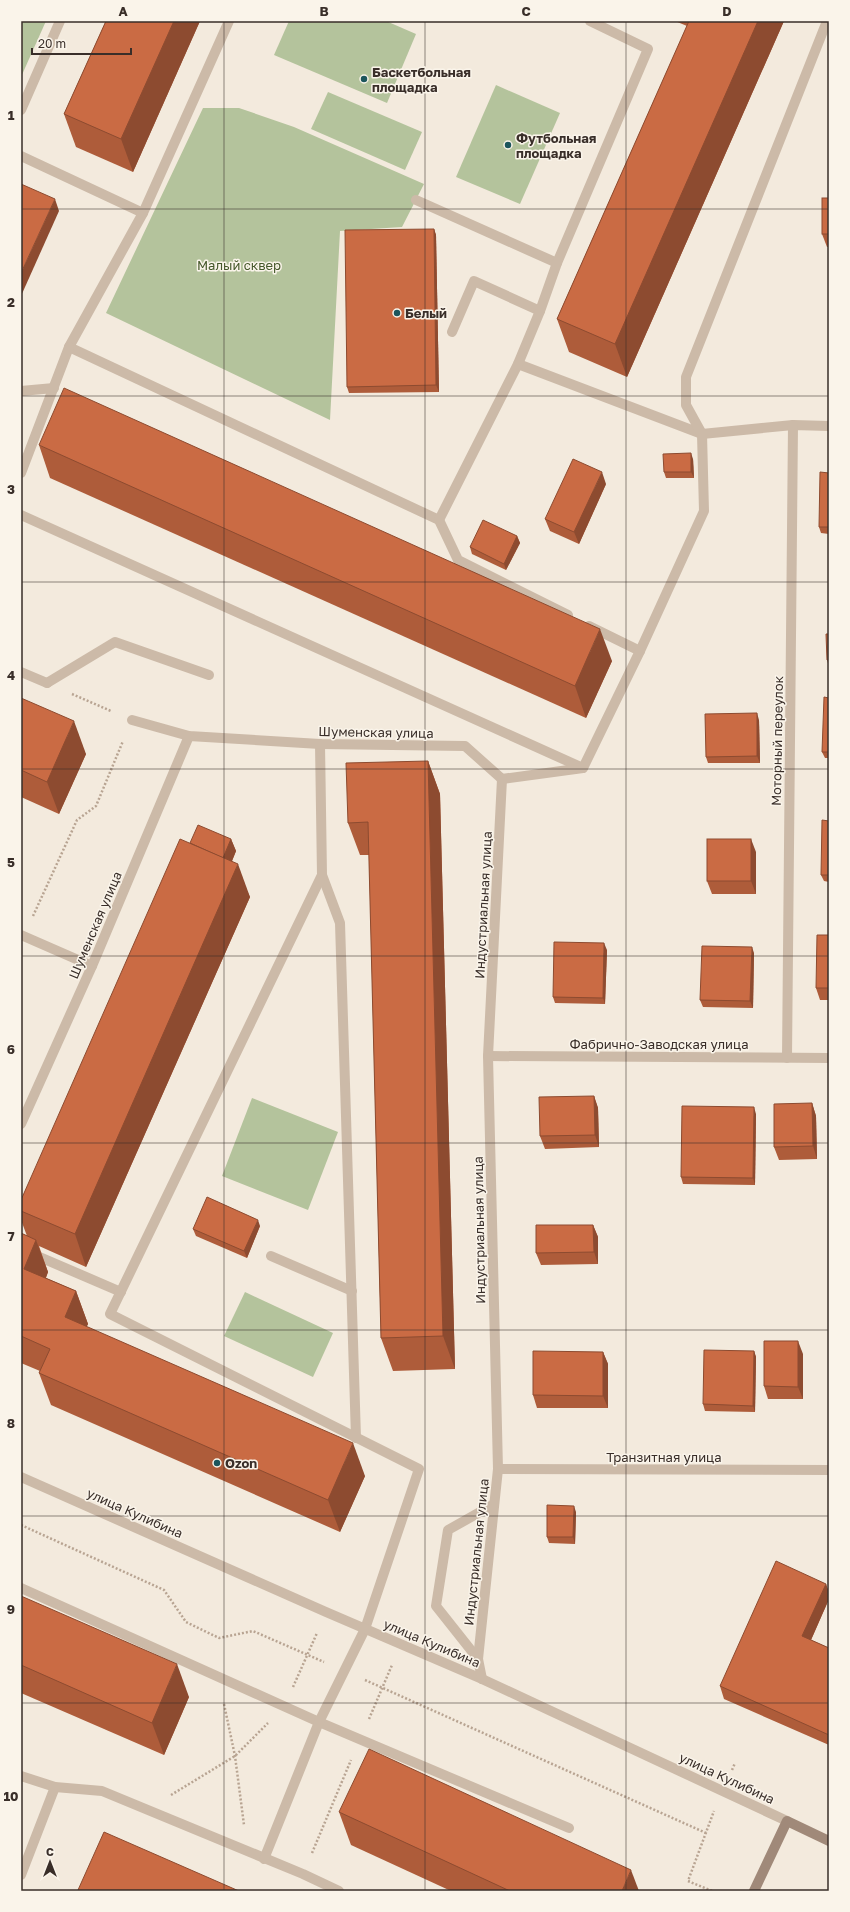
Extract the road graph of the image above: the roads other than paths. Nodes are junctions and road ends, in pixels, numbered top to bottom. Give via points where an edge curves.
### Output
1 (60, 21) edge
2 (229, 21) edge
3 (590, 21) edge
4 (827, 21) edge
5 (21, 110) edge
6 (21, 156) edge
7 (416, 200) dead end
8 (143, 214) junction
9 (557, 263) junction
10 (540, 311) junction
11 (452, 332) dead end
12 (69, 348) junction
13 (518, 364) junction
14 (54, 388) junction
15 (21, 391) edge
16 (793, 425) junction
17 (829, 426) edge
18 (702, 434) junction
19 (21, 473) edge
20 (21, 515) edge
21 (439, 520) junction
22 (640, 651) junction
23 (21, 672) edge
24 (209, 675) dead end
25 (132, 720) road end
26 (189, 736) junction
27 (320, 744) junction
28 (583, 768) junction
29 (502, 779) junction
30 (322, 875) junction
31 (22, 936) edge
32 (92, 966) junction
33 (488, 1056) junction
34 (787, 1058) junction
35 (829, 1058) edge
36 (21, 1124) edge
37 (21, 1249) edge
38 (270, 1256) dead end
39 (352, 1291) junction
40 (121, 1292) junction
41 (356, 1438) junction
42 (498, 1469) junction
43 (829, 1470) edge
44 (21, 1477) edge
45 (494, 1504) junction
46 (21, 1588) edge
47 (365, 1629) junction
48 (478, 1659) junction
49 (482, 1679) junction
50 (319, 1722) junction
51 (21, 1776) edge
52 (55, 1787) junction
53 (787, 1821) junction
54 (569, 1828) dead end
55 (829, 1841) edge
56 (264, 1859) junction
57 (21, 1874) edge
58 (339, 1891) edge
59 (754, 1891) edge

1 - 5 street
2 - 8 street
3 - 9 street via 648,49
4 - 18 street via 686,377 686,405
6 - 8 street
7 - 9 street
8 - 12 street
9 - 10 street
10 - 11 street via 474,281
10 - 13 street
12 - 14 street
12 - 21 street
13 - 18 street
13 - 21 street
14 - 15 street
14 - 19 street
16 - 17 street
16 - 18 street
16 - 34 street, Моторный переулок
18 - 22 street via 704,511
20 - 28 street
21 - 22 street via 458,560
22 - 28 street
23 - 24 street via 47,683 115,642
25 - 26 street, Шуменская улица
26 - 27 street, Шуменская улица
26 - 32 street, Шуменская улица
27 - 29 street, Шуменская улица via 465,746
27 - 30 street
28 - 29 street
29 - 33 street, Индустриальная улица
30 - 39 street via 340,923
30 - 40 street
31 - 32 street
32 - 36 street, Шуменская улица
33 - 34 street, Фабрично-Заводская улица
33 - 42 street, Индустриальная улица
34 - 35 street, Фабрично-Заводская улица
37 - 40 street
38 - 39 street
39 - 41 street
40 - 41 street via 110,1314
41 - 47 street via 419,1469
42 - 43 street, Транзитная улица
42 - 45 street, Индустриальная улица
44 - 47 street, улица Кулибина
45 - 48 street, Индустриальная улица
45 - 48 street via 448,1530 436,1606
46 - 50 street
47 - 49 street, улица Кулибина
47 - 50 street
48 - 49 street, Индустриальная улица
49 - 53 street, улица Кулибина
50 - 54 street
50 - 56 street
51 - 52 street
52 - 56 street via 102,1792
52 - 57 street
53 - 55 street, улица Кулибина
53 - 59 street
56 - 58 street

